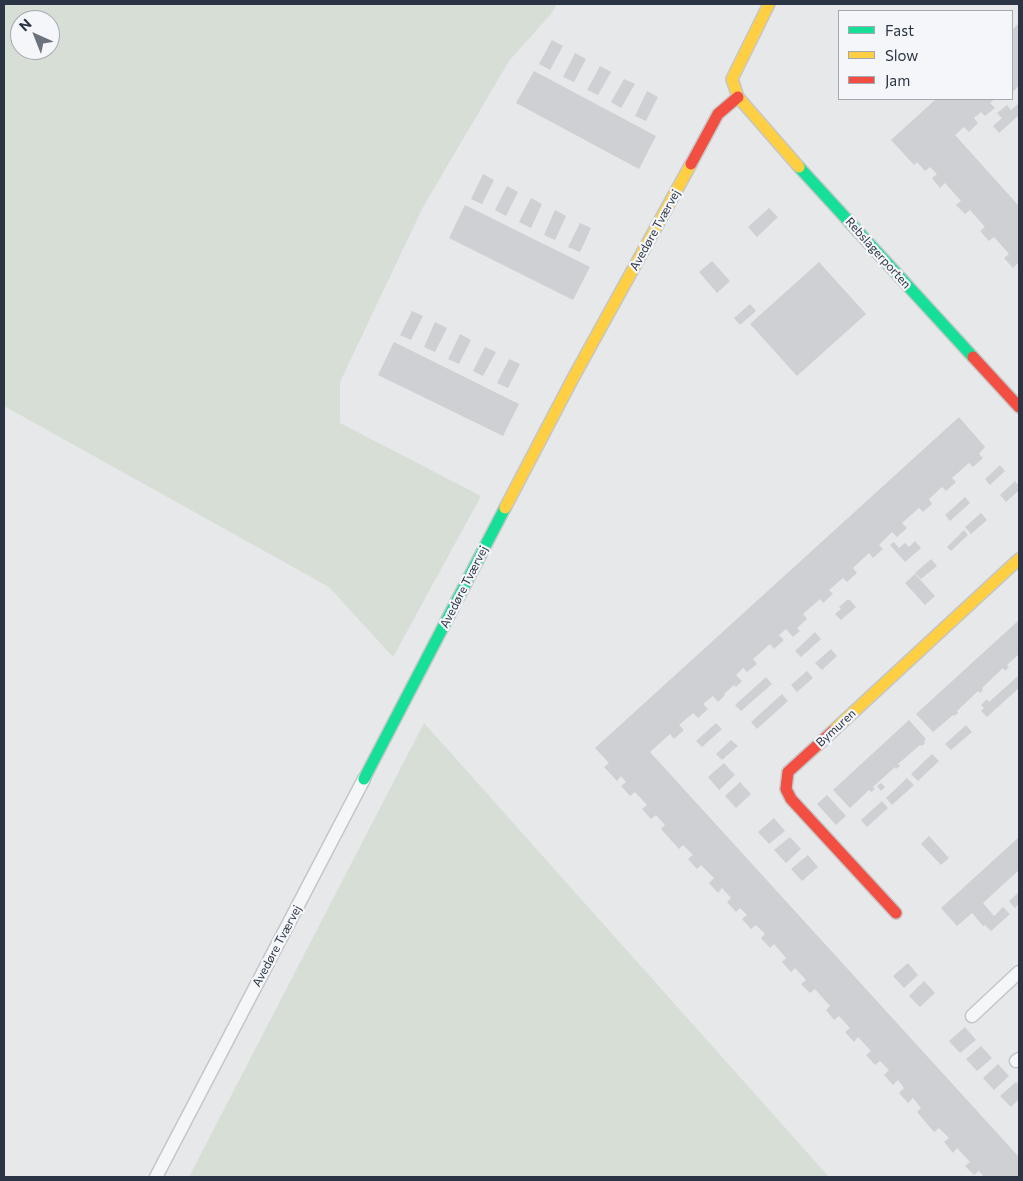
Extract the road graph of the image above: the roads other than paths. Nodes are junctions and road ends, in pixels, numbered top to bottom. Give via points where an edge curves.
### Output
1 (769, 4) edge
2 (738, 97) junction
3 (1019, 407) edge
4 (1019, 559) edge
5 (364, 779) joint
6 (896, 913) dead end
7 (1019, 972) edge
8 (972, 1016) dead end
9 (156, 1177) edge

1 - 2 street via 732,79
2 - 3 street, Rebslagerporten
2 - 5 street, Avedøre Tværvej via 718,114 572,380
4 - 6 street, Bymuren via 788,772 786,789 791,799
5 - 9 lane, Avedøre Tværvej
7 - 8 lane

